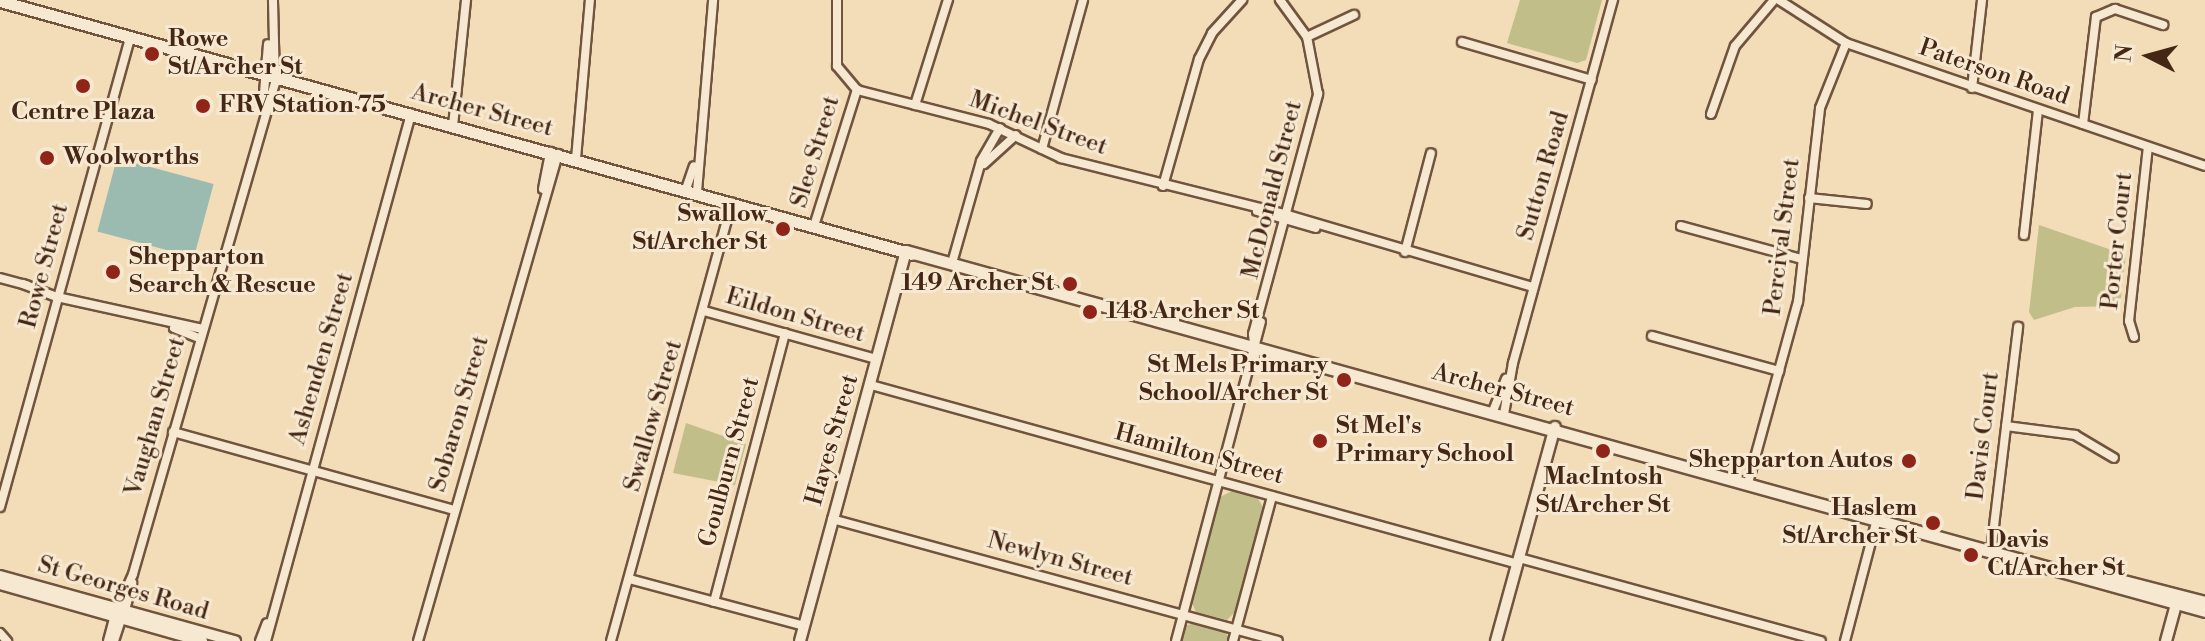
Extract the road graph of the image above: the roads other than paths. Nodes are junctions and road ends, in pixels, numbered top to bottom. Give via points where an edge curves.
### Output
1 (273, 0) edge
2 (466, 0) edge
3 (590, 0) edge
4 (713, 0) edge
5 (837, 0) edge
6 (948, 0) edge
7 (1083, 0) edge
8 (1242, 0) edge
9 (1280, 0) edge
10 (1613, 0) edge
11 (1776, 0) edge
12 (1982, 0) edge
13 (0, 1) edge
14 (19, 3) edge
15 (34, 5) edge
16 (1354, 15) dead end
17 (2163, 25) dead end
18 (130, 37) junction
19 (1307, 37) junction
20 (1462, 42) dead end
21 (1846, 43) junction
22 (270, 75) junction
23 (1592, 80) junction
24 (1972, 88) junction
25 (857, 90) junction
26 (915, 105) junction
27 (2038, 110) junction
28 (411, 114) junction
29 (1711, 114) dead end
30 (2083, 124) junction
31 (453, 126) junction
32 (1000, 128) junction
33 (1016, 135) junction
34 (2148, 147) junction
35 (1042, 149) junction
36 (1431, 153) dead end
37 (563, 156) junction
38 (2205, 166) edge
39 (978, 170) junction
40 (1163, 186) junction
41 (692, 191) junction
42 (1809, 198) junction
43 (732, 201) junction
44 (1867, 204) dead end
45 (1287, 219) junction
46 (814, 226) junction
47 (1681, 226) dead end
48 (2024, 235) dead end
49 (906, 251) junction
50 (1405, 252) junction
51 (1802, 259) junction
52 (952, 263) junction
53 (0, 278) edge
54 (1533, 287) junction
55 (58, 294) junction
56 (704, 311) junction
57 (2018, 327) dead end
58 (785, 333) junction
59 (201, 334) junction
60 (1652, 336) dead end
61 (2134, 337) dead end
62 (1254, 349) junction
63 (876, 359) junction
64 (1779, 371) junction
65 (871, 385) junction
66 (1499, 412) junction
67 (2006, 426) junction
68 (1555, 427) junction
69 (173, 432) junction
70 (2114, 458) dead end
71 (312, 470) junction
72 (1219, 482) junction
73 (1748, 483) junction
74 (1272, 496) junction
75 (0, 507) edge
76 (454, 510) junction
77 (832, 519) junction
78 (1877, 519) junction
79 (1991, 551) junction
80 (1518, 561) junction
81 (0, 576) edge
82 (629, 579) junction
83 (0, 584) edge
84 (2178, 599) junction
85 (714, 602) junction
86 (2205, 602) edge
87 (2205, 611) edge
88 (120, 613) junction
89 (1183, 614) junction
90 (271, 615) junction
91 (804, 626) junction
92 (1236, 629) junction
93 (0, 633) edge
94 (198, 636) edge
95 (7, 641) edge
96 (111, 641) edge
97 (235, 641) edge
98 (260, 641) edge
99 (266, 641) edge
100 (418, 641) edge
101 (611, 641) edge
102 (800, 641) edge
103 (1176, 641) edge
104 (1233, 641) edge
105 (1278, 641) edge
106 (1496, 641) edge
107 (1821, 641) edge
108 (1845, 641) edge
109 (2166, 641) edge

1 - 22 street, Vaughan Street
2 - 31 street
3 - 37 street, Sobaron Street via 579,111
4 - 41 street
5 - 25 street via 837,66
6 - 26 street
7 - 35 street
8 - 40 street via 1212,33 1199,59
9 - 19 street, McDonald Street
10 - 23 street, Sutton Road
11 - 21 street, Paterson Road
11 - 29 street via 1735,46
12 - 24 street
13 - 14 main road, Archer Street
14 - 15 main road, Archer Street
15 - 18 main road, Archer Street
16 - 19 street
17 - 30 street via 2115,9 2096,17
18 - 22 main road, Archer Street
18 - 55 street, Rowe Street
19 - 45 street, McDonald Street via 1318,94
20 - 23 street
21 - 24 street, Paterson Road
21 - 42 street, Percival Street via 1820,108
22 - 28 main road, Archer Street
22 - 59 street, Vaughan Street
23 - 54 street, Sutton Road
24 - 27 street, Paterson Road
25 - 26 street, Michel Street
25 - 46 street, Slee Street
26 - 32 street, Michel Street
27 - 30 street, Paterson Road
27 - 48 street
28 - 31 main road, Archer Street
28 - 71 street, Ashenden Street
30 - 34 street, Paterson Road
31 - 37 main road, Archer Street
32 - 33 street, Michel Street
32 - 39 street
33 - 35 street, Michel Street
33 - 39 street
34 - 38 street, Paterson Road
34 - 61 street, Porter Court via 2129,321
35 - 40 street, Michel Street
36 - 50 street
37 - 41 main road, Archer Street
37 - 76 street, Sobaron Street via 542,198
39 - 52 street
40 - 45 street, Michel Street
41 - 43 main road, Archer Street
42 - 44 street
42 - 51 street, Percival Street
43 - 46 main road, Archer Street
43 - 56 street, Swallow Street
45 - 50 street, Michel Street
45 - 62 street, McDonald Street
46 - 49 main road, Archer Street
47 - 51 street
49 - 52 main road, Archer Street
49 - 63 street, Hayes Street
50 - 54 street, Michel Street
51 - 64 street, Percival Street via 1798,302
52 - 62 main road, Archer Street
53 - 55 street
54 - 66 street, Sutton Road
55 - 59 street
55 - 75 street, Rowe Street
56 - 58 street, Eildon Street
56 - 82 street, Swallow Street
57 - 67 street, Davis Court
58 - 63 street, Eildon Street
58 - 85 street, Goulburn Street
59 - 69 street, Vaughan Street
60 - 64 street
62 - 66 main road, Archer Street
62 - 72 street, McDonald Street
63 - 65 street, Hayes Street
64 - 73 street, Percival Street
65 - 72 street, Hamilton Street
65 - 77 street, Hayes Street
66 - 68 main road, Archer Street
67 - 70 street via 2075,435
67 - 79 street, Davis Court
68 - 73 main road, Archer Street
68 - 80 street
69 - 71 street
69 - 88 street, Vaughan Street
71 - 76 street
71 - 90 street, Ashenden Street
72 - 74 street, Hamilton Street
72 - 89 street, McDonald Street
73 - 78 main road, Archer Street
74 - 80 street, Hamilton Street
74 - 92 street
76 - 100 street, Sobaron Street
77 - 89 street, Newlyn Street
77 - 91 street, Hayes Street
78 - 79 main road, Archer Street
78 - 108 street
79 - 84 main road, Archer Street
80 - 106 street
80 - 107 street, Hamilton Street
81 - 88 street, St Georges Road
82 - 85 street
82 - 101 street, Swallow Street
83 - 88 street, St Georges Road
84 - 86 main road, Archer Street
84 - 87 main road, Archer Street
84 - 109 street
85 - 91 street
88 - 94 street, St Georges Road
88 - 96 street, Vaughan Street
89 - 92 street, Newlyn Street
89 - 103 street, McDonald Street
90 - 98 street, Ashenden Street
90 - 99 street, Ashenden Street
91 - 102 street, Hayes Street
92 - 104 street
92 - 105 street, Newlyn Street
93 - 95 street
94 - 97 street, St Georges Road

